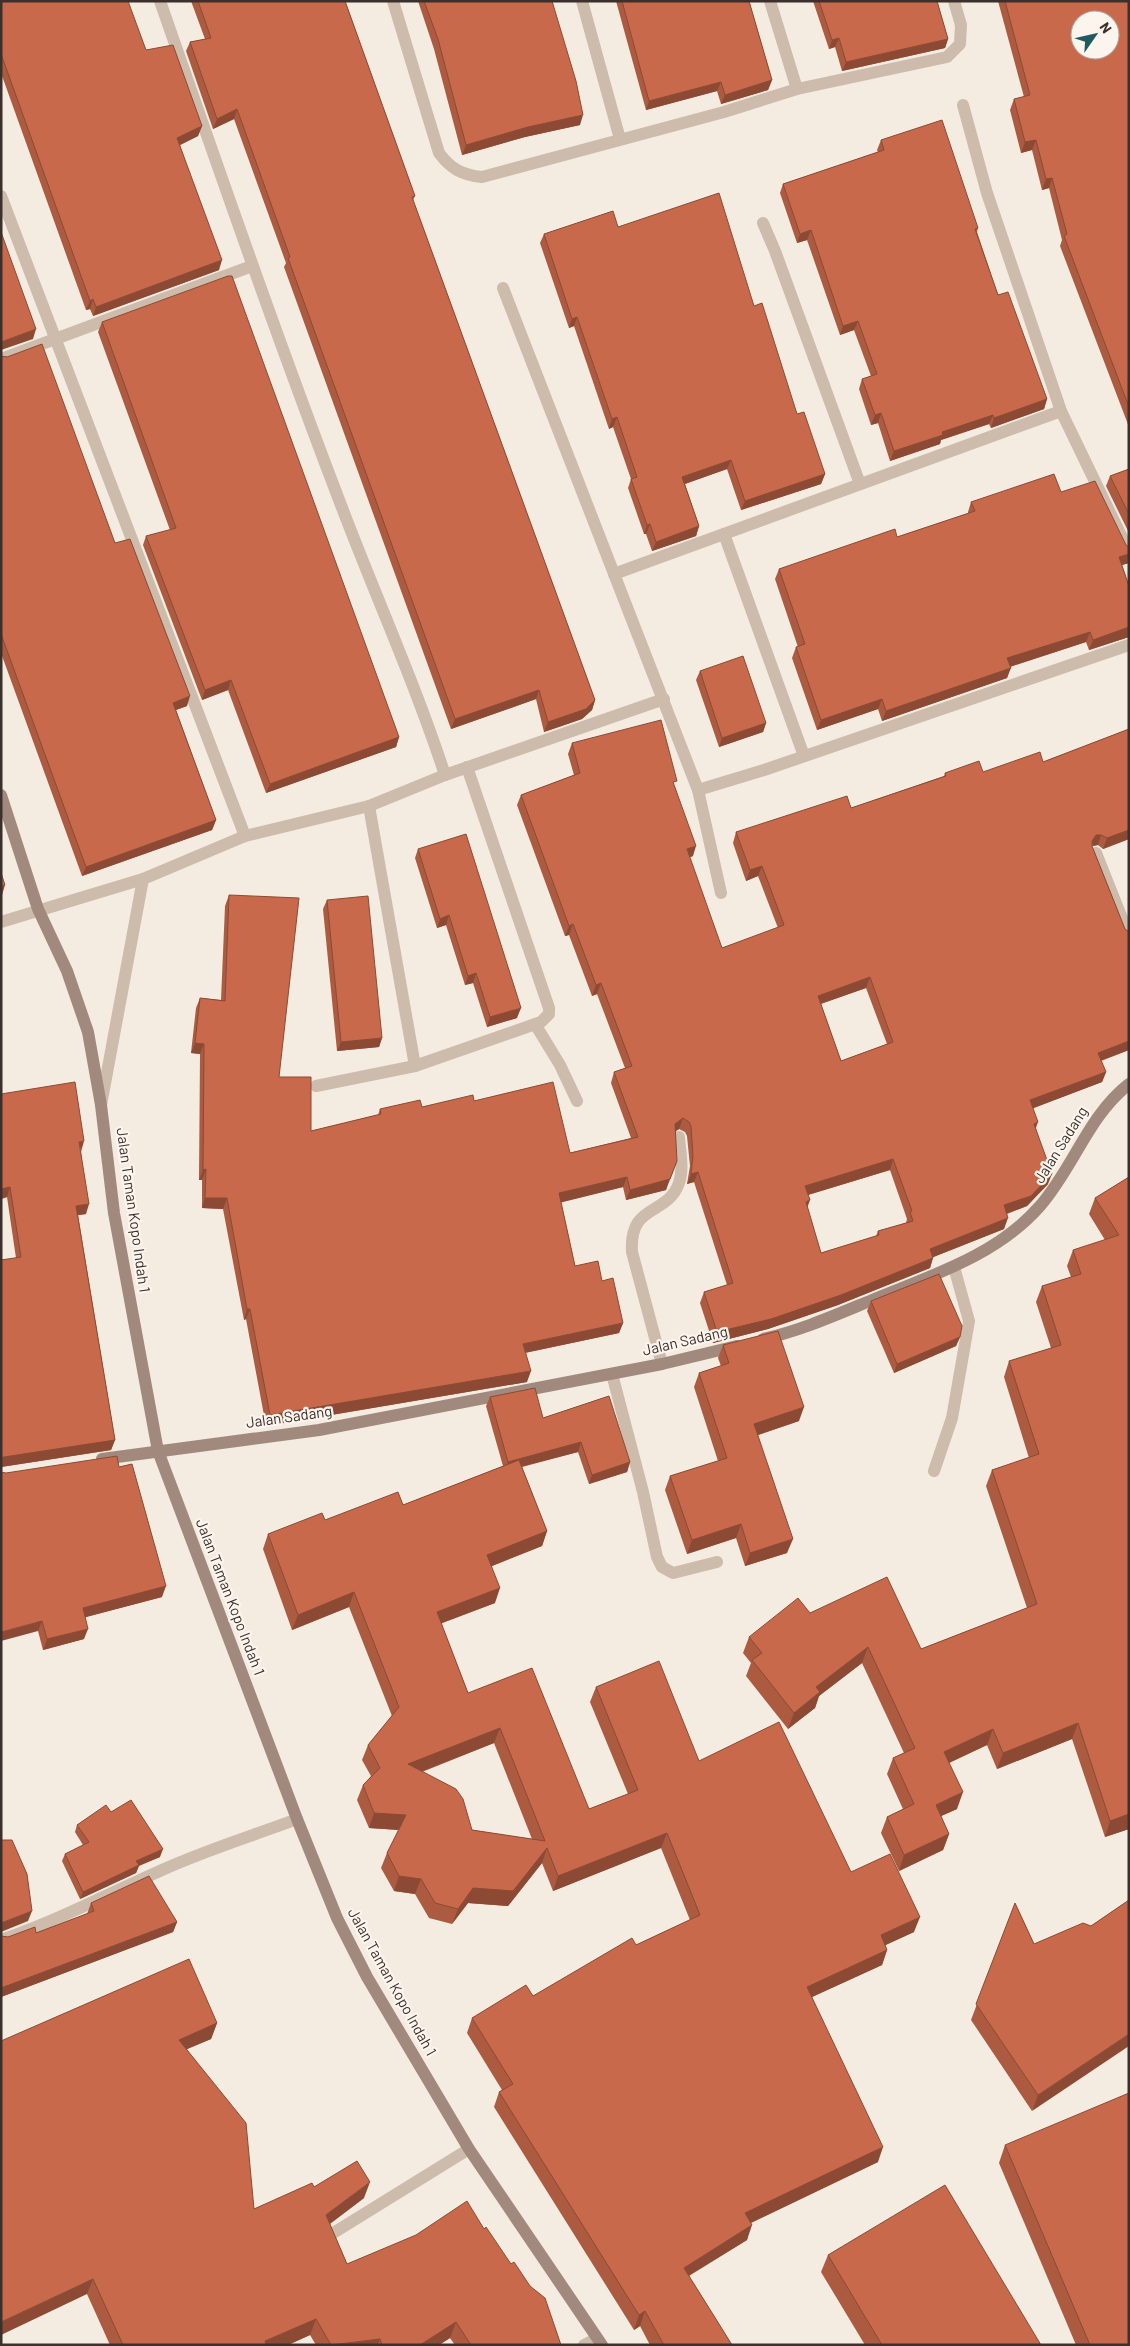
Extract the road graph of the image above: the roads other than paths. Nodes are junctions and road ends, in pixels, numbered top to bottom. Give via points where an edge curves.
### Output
1 (160, 1) edge
2 (393, 1) edge
3 (582, 1) edge
4 (770, 1) edge
5 (954, 1) edge
6 (797, 90) junction
7 (963, 105) dead end
8 (620, 139) junction
9 (1, 196) edge
10 (763, 224) dead end
11 (252, 266) junction
12 (503, 288) dead end
13 (56, 338) junction
14 (1, 359) edge
15 (1061, 411) junction
16 (860, 484) junction
17 (724, 534) junction
18 (1129, 552) edge
19 (614, 574) junction
20 (1129, 645) edge
21 (664, 698) junction
22 (804, 756) junction
23 (467, 767) junction
24 (445, 775) junction
25 (698, 790) junction
26 (1, 795) edge
27 (369, 806) junction
28 (245, 836) junction
29 (1096, 853) edge
30 (143, 879) junction
31 (721, 893) dead end
32 (38, 909) junction
33 (1, 922) edge
34 (1129, 936) edge
35 (535, 1024) junction
36 (415, 1066) junction
37 (1129, 1084) edge
38 (316, 1086) dead end
39 (577, 1101) dead end
40 (102, 1105) junction
41 (679, 1137) edge
42 (954, 1267) junction
43 (662, 1364) junction
44 (612, 1374) junction
45 (158, 1451) junction
46 (89, 1462) edge
47 (934, 1471) dead end
48 (716, 1562) dead end
49 (297, 1819) junction
50 (1, 1940) edge
51 (469, 2149) junction
52 (330, 2235) edge
53 (599, 2342) edge
54 (584, 2345) edge

1 - 11 street
2 - 8 street via 439,153 452,168 467,175 482,176
3 - 8 street
4 - 6 street
5 - 6 street via 961,25 960,44 947,57
6 - 8 street
7 - 15 street via 988,192
9 - 13 street
10 - 16 street via 776,251
11 - 13 street
11 - 24 street via 342,507 425,715
12 - 19 street
13 - 14 street
13 - 28 street
15 - 16 street
15 - 18 street
16 - 17 street
17 - 19 street
17 - 22 street
19 - 21 street
20 - 22 street
21 - 23 street
21 - 25 street
22 - 25 street
23 - 24 street
23 - 35 street via 549,1008 546,1019
24 - 27 street
25 - 31 street
26 - 32 main road, Jalan Taman Kopo Indah 1
27 - 28 street
27 - 36 street
28 - 30 street
29 - 34 street
30 - 32 street
30 - 40 street
32 - 33 street
32 - 40 main road, Jalan Taman Kopo Indah 1 via 67,971 88,1032
35 - 36 street
35 - 39 street
36 - 38 street
37 - 42 main road, Jalan Sadang via 1094,1120 1057,1186 1035,1211 1013,1234
40 - 45 main road, Jalan Taman Kopo Indah 1 via 114,1213
41 - 43 street via 681,1169 678,1185 669,1198 637,1221 631,1239
42 - 43 main road, Jalan Sadang via 795,1330
42 - 47 street via 969,1321 952,1418
43 - 44 main road, Jalan Sadang
44 - 45 main road, Jalan Sadang via 319,1430
44 - 48 street via 662,1567 673,1573
45 - 46 main road, Jalan Sadang
45 - 49 main road, Jalan Taman Kopo Indah 1
49 - 50 street via 196,1856 40,1927
49 - 51 main road, Jalan Taman Kopo Indah 1 via 337,1918 367,1977
51 - 52 street
51 - 53 main road, Jalan Taman Kopo Indah 1
53 - 54 street

